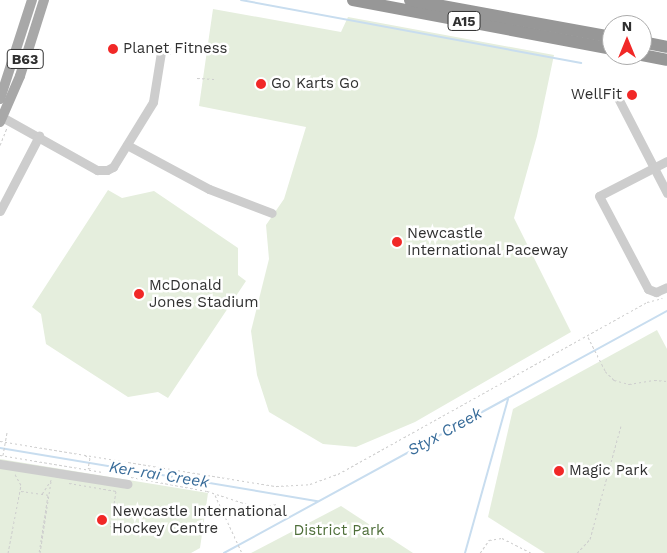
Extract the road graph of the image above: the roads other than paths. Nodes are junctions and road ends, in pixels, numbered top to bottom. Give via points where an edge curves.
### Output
1 (32, 0) edge
2 (44, 0) edge
3 (357, 0) edge
4 (410, 0) edge
5 (602, 35) edge
6 (652, 44) edge
7 (602, 47) edge
8 (667, 47) edge
9 (165, 53) road end
10 (652, 57) edge
11 (667, 60) edge
12 (618, 98) dead end
13 (0, 99) edge
14 (1, 120) edge
15 (39, 136) junction
16 (127, 145) junction
17 (667, 161) edge
18 (654, 168) junction
19 (667, 193) edge
20 (0, 211) edge
21 (272, 213) dead end
22 (667, 287) edge
23 (0, 464) edge
24 (126, 480) road end

1 - 13 main road, B63
2 - 14 main road, B63 via 20,76
3 - 7 highway, A15
4 - 5 highway, A15
6 - 8 highway
9 - 16 street via 153,102
10 - 11 highway
12 - 18 street
14 - 15 street
15 - 16 street via 97,170 113,167
15 - 20 street
16 - 21 street via 209,189
17 - 18 street
18 - 19 street
18 - 22 street via 599,196 651,291
23 - 24 street

